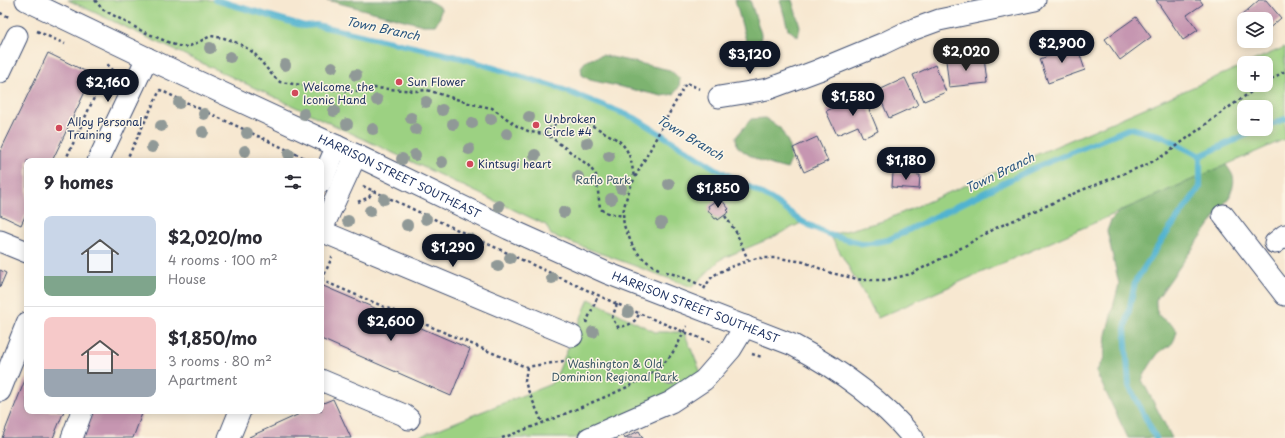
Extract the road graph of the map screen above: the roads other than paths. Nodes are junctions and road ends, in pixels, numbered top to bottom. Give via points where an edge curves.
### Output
1 (26, 0) edge
2 (1035, 0) edge
3 (22, 29) road end
4 (147, 58) junction
5 (0, 72) edge
6 (719, 97) road end
7 (337, 146) junction
8 (356, 155) junction
9 (99, 158) edge
10 (324, 175) edge
11 (1223, 215) dead end
12 (324, 224) edge
13 (324, 232) edge
14 (0, 241) edge
15 (24, 251) edge
16 (1285, 295) edge
17 (745, 326) junction
18 (24, 331) edge
19 (576, 340) road end
20 (324, 381) edge
21 (0, 392) edge
22 (81, 414) edge
23 (239, 414) edge
24 (408, 419) dead end
25 (72, 438) edge
26 (229, 438) edge
27 (589, 438) edge
28 (913, 438) edge

1 - 4 street, HARRISON STREET SOUTHEAST
2 - 6 street via 939,20 768,89
3 - 5 street
4 - 7 street, HARRISON STREET SOUTHEAST
4 - 9 street
7 - 8 street, HARRISON STREET SOUTHEAST
7 - 10 street
8 - 12 street
8 - 17 street, HARRISON STREET SOUTHEAST via 607,273
11 - 16 street
13 - 19 street
14 - 15 street
17 - 27 street via 704,380 671,402
17 - 28 street, HARRISON STREET SOUTHEAST via 793,345 821,360 865,391
18 - 21 street
20 - 24 street via 404,415
22 - 25 street
23 - 26 street

